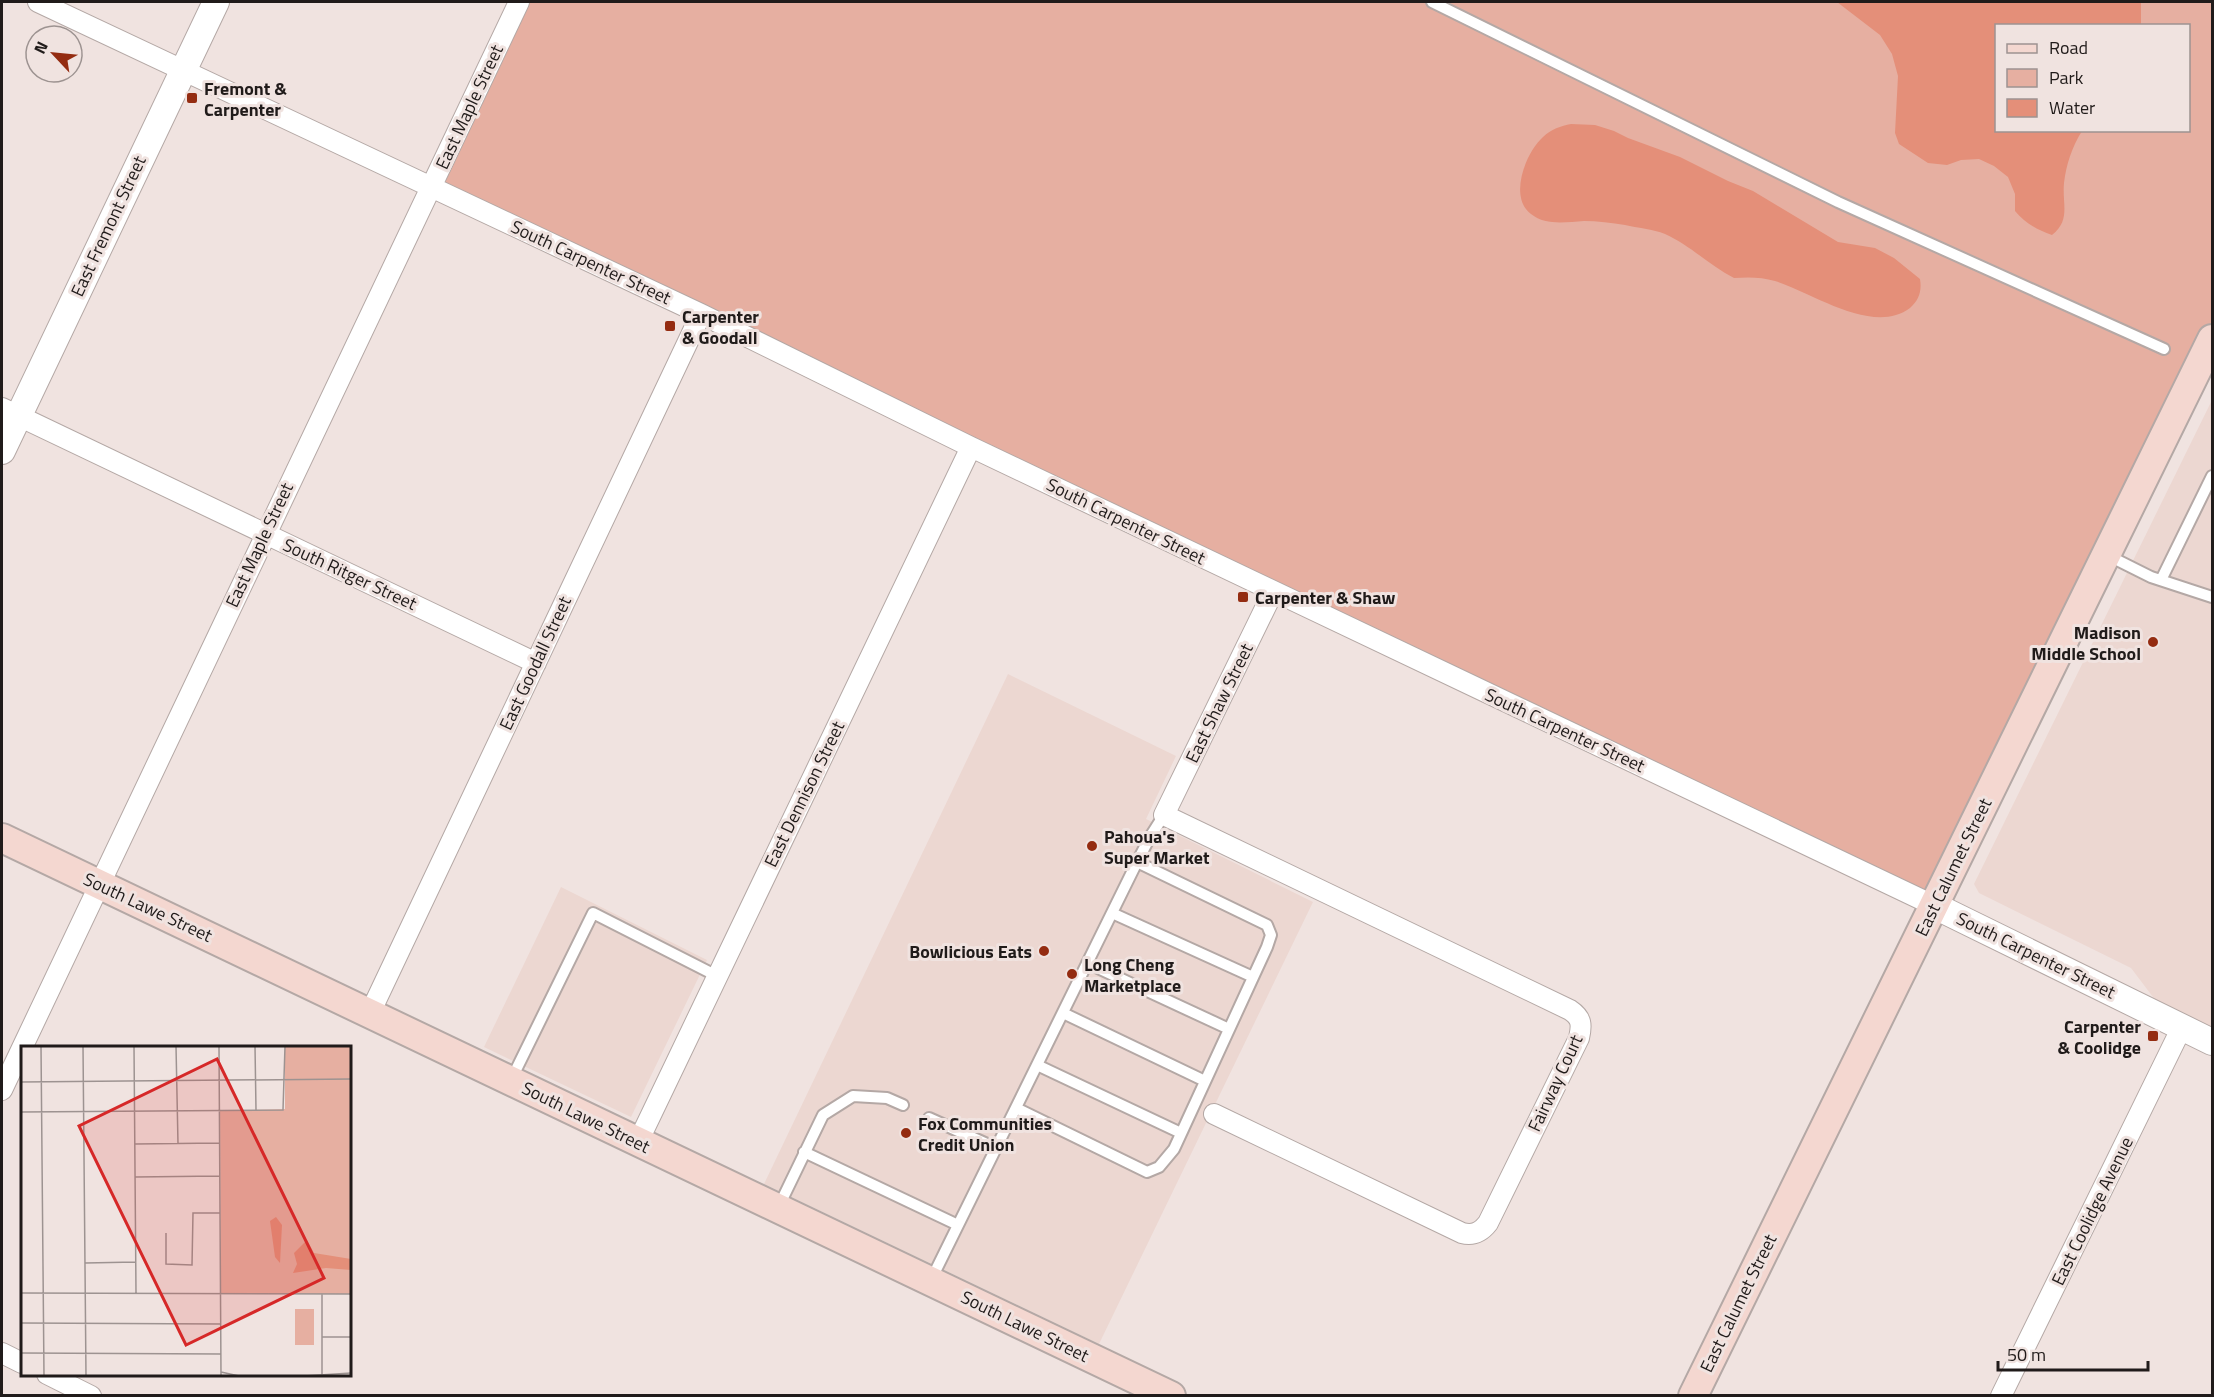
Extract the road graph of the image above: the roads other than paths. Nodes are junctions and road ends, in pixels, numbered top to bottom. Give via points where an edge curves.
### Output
1 (38, 2) edge
2 (216, 2) edge
3 (519, 2) edge
4 (1432, 2) edge
5 (182, 70) junction
6 (431, 186) junction
7 (701, 314) junction
8 (2212, 343) edge
9 (2164, 349) dead end
10 (10, 412) edge
11 (971, 447) junction
12 (2, 451) edge
13 (2212, 476) edge
14 (265, 534) junction
15 (2107, 555) junction
16 (2161, 580) junction
17 (1273, 592) junction
18 (2212, 597) edge
19 (536, 663) junction
20 (1164, 815) junction
21 (2, 838) edge
22 (1137, 861) junction
23 (99, 884) junction
24 (1935, 906) junction
25 (1112, 913) junction
26 (1088, 963) junction
27 (717, 976) junction
28 (1253, 976) junction
29 (370, 1013) junction
30 (1063, 1013) junction
31 (2182, 1027) junction
32 (1229, 1029) junction
33 (2212, 1042) edge
34 (23, 1046) edge
35 (21, 1050) edge
36 (1037, 1065) junction
37 (511, 1080) junction
38 (1205, 1081) junction
39 (2, 1090) edge
40 (903, 1105) dead end
41 (1194, 1105) junction
42 (1016, 1108) junction
43 (1214, 1114) joint
44 (928, 1118) dead end
45 (1181, 1133) junction
46 (638, 1142) junction
47 (996, 1148) junction
48 (804, 1152) junction
49 (778, 1208) junction
50 (958, 1225) junction
51 (930, 1281) junction
52 (2, 1353) edge
53 (21, 1362) edge
54 (51, 1376) edge
55 (91, 1395) edge
56 (1171, 1395) edge
57 (1693, 1395) edge
58 (2001, 1395) edge

1 - 5 street, South Carpenter Street
2 - 5 street, East Fremont Street
3 - 6 street, East Maple Street
4 - 9 lane via 1839,202
5 - 6 street, South Carpenter Street
5 - 10 street, East Fremont Street
6 - 7 street, South Carpenter Street
6 - 14 street, East Maple Street
7 - 11 street, South Carpenter Street
7 - 19 street, East Goodall Street
8 - 15 main road, East Calumet Street
10 - 12 street, East Fremont Street
10 - 14 street, South Ritger Street
11 - 17 street, South Carpenter Street
11 - 27 street, East Dennison Street
13 - 16 lane
14 - 19 street, South Ritger Street
14 - 23 street, East Maple Street
15 - 16 lane
15 - 24 main road, East Calumet Street
16 - 18 lane
17 - 20 street, East Shaw Street
17 - 24 street, South Carpenter Street
19 - 29 street, East Goodall Street
20 - 22 lane
20 - 43 street, Fairway Court via 1570,1010 1581,1021 1579,1038 1488,1223 1477,1233 1462,1233
21 - 23 main road, South Lawe Street
22 - 25 lane
22 - 28 lane via 1267,925 1271,935
23 - 29 main road, South Lawe Street
23 - 34 street, East Maple Street
24 - 31 street, South Carpenter Street
24 - 57 main road, East Calumet Street
25 - 26 lane
25 - 28 lane
26 - 30 lane
26 - 32 lane
27 - 37 lane via 593,914
27 - 46 street, East Dennison Street
28 - 32 lane
29 - 37 main road, South Lawe Street
30 - 36 lane
30 - 38 lane
31 - 33 street, South Carpenter Street
31 - 58 street, East Coolidge Avenue
32 - 38 lane
35 - 39 street, East Maple Street
36 - 42 lane
36 - 45 lane
37 - 46 main road, South Lawe Street
38 - 41 lane
40 - 48 lane via 887,1098 853,1096 823,1115
41 - 43 lane
41 - 45 lane
42 - 45 lane via 1147,1172 1158,1167
42 - 47 lane
44 - 47 lane
46 - 49 main road, South Lawe Street
47 - 50 lane
48 - 49 lane
48 - 50 lane
49 - 51 main road, South Lawe Street
50 - 51 lane
51 - 56 main road, South Lawe Street
52 - 53 street
54 - 55 street

